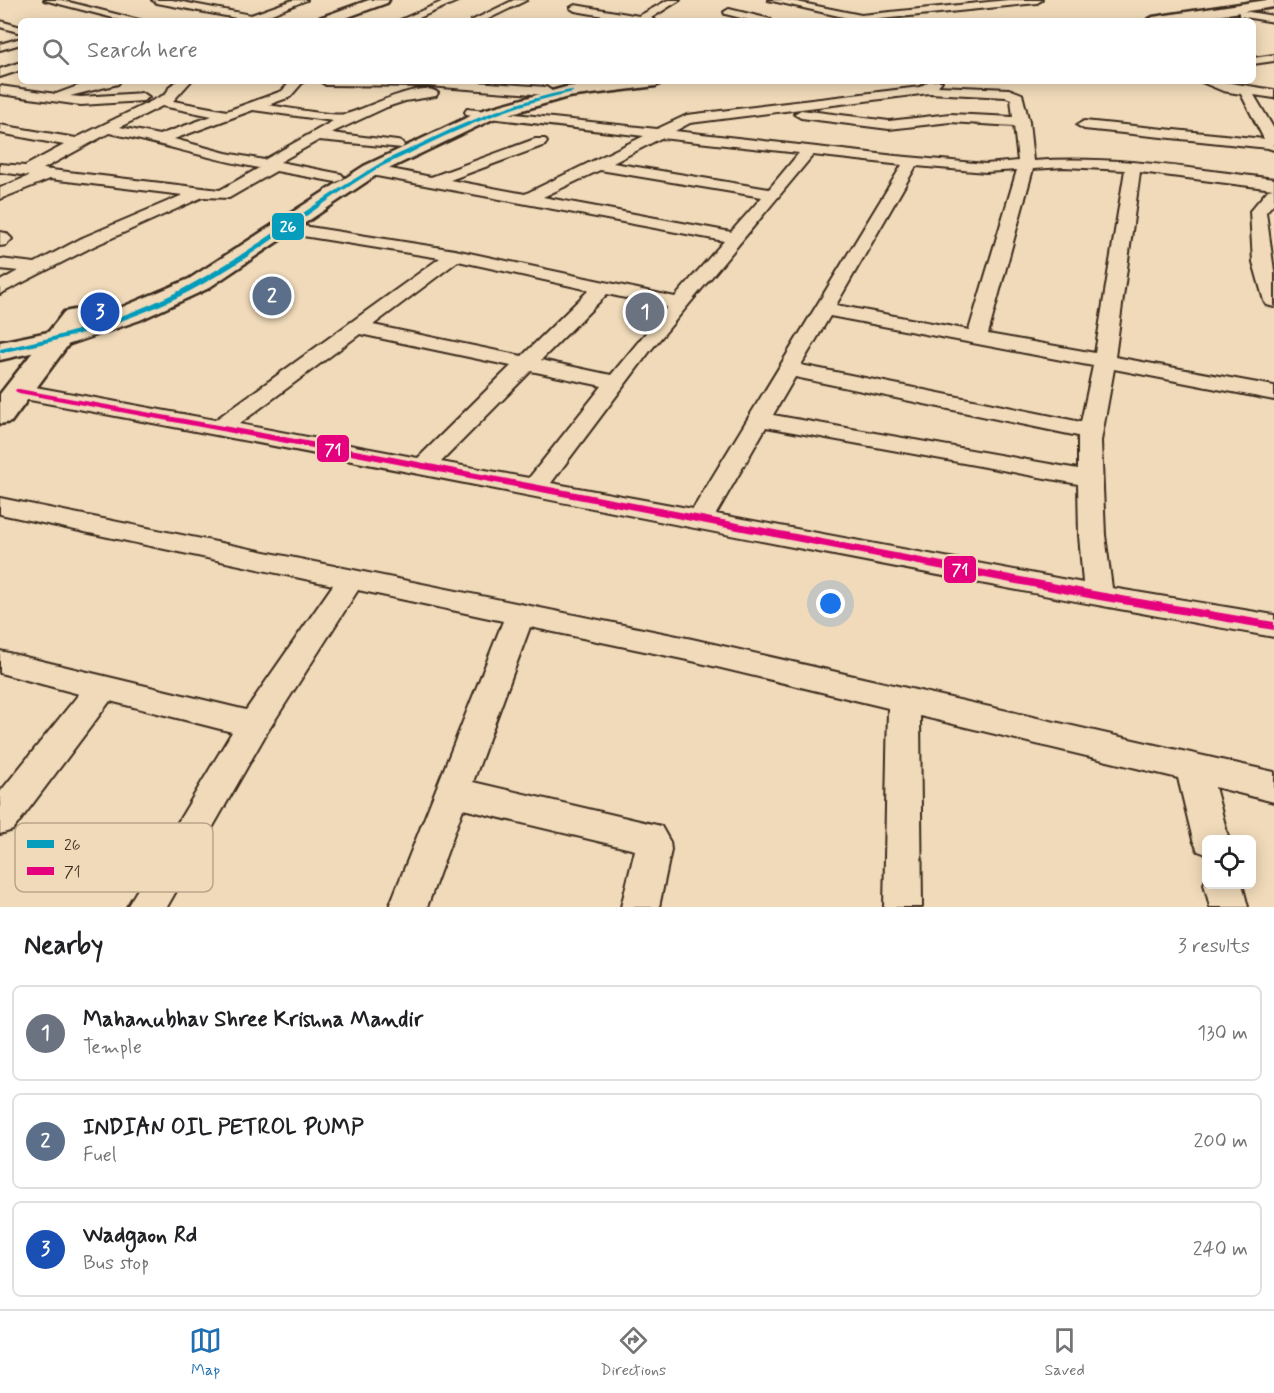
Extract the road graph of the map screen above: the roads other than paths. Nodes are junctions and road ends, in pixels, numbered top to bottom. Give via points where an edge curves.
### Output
1 (49, 0) edge
2 (79, 0) edge
3 (302, 0) edge
4 (382, 0) edge
5 (455, 0) edge
6 (522, 0) edge
7 (592, 0) edge
8 (675, 0) edge
9 (772, 0) edge
10 (915, 0) edge
11 (1029, 0) edge
12 (152, 1) edge
13 (834, 2) dead end
14 (225, 3) dead end
15 (1274, 3) edge
16 (64, 4) junction
17 (808, 7) junction
18 (125, 8) dead end
19 (204, 9) junction
20 (956, 9) junction
21 (1274, 9) edge
22 (729, 12) dead end
23 (105, 13) junction
24 (1243, 14) junction
25 (978, 17) dead end
26 (126, 18) edge
27 (252, 18) joint
28 (332, 18) edge
29 (410, 18) edge
30 (483, 18) edge
31 (636, 18) edge
32 (644, 18) edge
33 (754, 18) edge
34 (1173, 18) edge
35 (1218, 18) edge
36 (1274, 19) edge
37 (0, 24) edge
38 (0, 30) edge
39 (18, 30) edge
40 (18, 31) edge
41 (18, 42) edge
42 (0, 47) edge
43 (1274, 58) edge
44 (1256, 61) edge
45 (1274, 64) edge
46 (18, 67) edge
47 (0, 73) edge
48 (98, 84) edge
49 (181, 84) edge
50 (303, 84) edge
51 (459, 84) joint
52 (583, 84) edge
53 (617, 84) edge
54 (1218, 84) edge
55 (932, 85) edge
56 (0, 90) edge
57 (1245, 90) junction
58 (546, 91) junction
59 (1274, 94) edge
60 (51, 97) junction
61 (143, 97) dead end
62 (160, 102) junction
63 (253, 107) junction
64 (763, 110) junction
65 (480, 113) junction
66 (228, 116) junction
67 (1268, 118) edge
68 (348, 119) junction
69 (1022, 122) junction
70 (1084, 125) dead end
71 (0, 129) edge
72 (110, 129) junction
73 (656, 134) junction
74 (316, 135) junction
75 (160, 140) junction
76 (540, 142) dead end
77 (78, 143) junction
78 (1274, 144) edge
79 (398, 145) junction
80 (809, 151) junction
81 (912, 160) junction
82 (598, 165) junction
83 (269, 166) junction
84 (1026, 166) junction
85 (1132, 166) junction
86 (0, 168) edge
87 (371, 170) junction
88 (26, 172) junction
89 (47, 174) junction
90 (336, 177) junction
91 (431, 182) junction
92 (1274, 184) edge
93 (200, 193) junction
94 (1274, 193) edge
95 (0, 194) edge
96 (772, 194) junction
97 (527, 199) junction
98 (284, 228) junction
99 (0, 237) edge
100 (735, 238) junction
101 (0, 241) edge
102 (455, 255) junction
103 (0, 264) edge
104 (35, 268) junction
105 (603, 286) junction
106 (0, 288) edge
107 (1274, 302) edge
108 (680, 304) junction
109 (824, 309) junction
110 (356, 327) junction
111 (67, 328) junction
112 (0, 337) edge
113 (977, 337) junction
114 (0, 351) edge
115 (1103, 362) junction
116 (527, 363) junction
117 (789, 369) junction
118 (615, 382) junction
119 (19, 391) junction
120 (1274, 393) edge
121 (0, 415) edge
122 (759, 419) junction
123 (219, 428) junction
124 (1090, 431) junction
125 (423, 466) junction
126 (1090, 479) junction
127 (535, 487) junction
128 (0, 506) edge
129 (700, 519) junction
130 (351, 579) junction
131 (1099, 596) junction
132 (520, 614) junction
133 (1274, 626) edge
134 (0, 662) edge
135 (102, 688) junction
136 (904, 700) junction
137 (254, 726) junction
138 (1192, 767) junction
139 (1274, 787) edge
140 (452, 792) junction
141 (0, 819) edge
142 (196, 823) edge
143 (1210, 835) edge
144 (1224, 889) edge
145 (155, 892) edge
146 (146, 907) edge
147 (408, 907) edge
148 (640, 907) edge
149 (903, 907) edge
150 (1229, 907) edge

1 - 16 street
2 - 16 street
3 - 27 street
4 - 28 main road
5 - 29 street
6 - 30 street
7 - 31 street via 575,8
8 - 32 street
9 - 17 street
10 - 20 street
11 - 20 street
12 - 19 street
13 - 17 street
14 - 19 street
15 - 34 main road
16 - 23 street
17 - 20 street via 861,18
18 - 23 street
19 - 27 street
20 - 25 street
21 - 24 main road
22 - 33 street
23 - 26 street
24 - 35 main road
24 - 36 street
37 - 39 street
38 - 40 street
41 - 42 street
43 - 44 street
44 - 45 street
46 - 47 street
48 - 60 street
49 - 62 street via 172,96
50 - 63 street
51 - 58 street
51 - 68 street via 403,97
52 - 58 main road
53 - 65 main road via 545,96
54 - 57 street
55 - 64 street
55 - 69 street via 1016,95
56 - 60 street
57 - 59 street
57 - 67 street
58 - 65 main road via 505,100
60 - 61 street via 93,101
62 - 66 street
62 - 72 street
63 - 66 street
63 - 68 street
64 - 69 street via 889,125 950,118
64 - 73 street via 690,118
65 - 73 street
65 - 79 main road
65 - 87 main road
66 - 75 street
67 - 78 street
68 - 74 street
69 - 84 street
70 - 78 street
71 - 77 street
72 - 75 street
72 - 77 street
73 - 80 street
73 - 82 street
74 - 79 street
74 - 83 street
75 - 83 street
76 - 91 street
77 - 88 street
79 - 90 main road
80 - 81 street
80 - 96 street
81 - 84 street via 986,168
81 - 109 street
82 - 96 street
82 - 97 street
83 - 90 street
83 - 93 street via 223,195
84 - 85 street
84 - 113 street
85 - 92 street
85 - 115 street
86 - 88 street
87 - 91 street
87 - 98 main road
88 - 89 street
89 - 93 street
89 - 95 street
90 - 111 main road via 173,279
91 - 97 street
93 - 104 street
94 - 107 street via 1258,211 1262,262
96 - 100 street
97 - 100 street
98 - 102 street
98 - 111 main road via 198,284 130,314
99 - 101 street
100 - 108 street
102 - 105 street
102 - 110 street
103 - 104 street
104 - 106 street
105 - 108 street
105 - 116 street
108 - 118 street
109 - 113 street
109 - 117 street
110 - 116 street
110 - 123 street
111 - 112 main road
111 - 114 main road
111 - 119 main road
113 - 115 street
115 - 120 street
115 - 124 street
116 - 118 street
116 - 125 street
117 - 122 street
117 - 124 street
118 - 127 street
119 - 121 main road
119 - 123 street
122 - 126 street
122 - 129 street
123 - 125 street
124 - 126 street
125 - 127 street
126 - 131 street
127 - 129 street
128 - 130 street
129 - 131 street
130 - 132 street
130 - 137 street
131 - 133 street
132 - 136 street
132 - 140 street
134 - 135 street
135 - 137 street
135 - 141 street
136 - 138 street
136 - 149 street
137 - 142 street
138 - 139 street
138 - 143 street
140 - 147 street
140 - 148 street via 648,837 653,850
144 - 150 street
145 - 146 street

